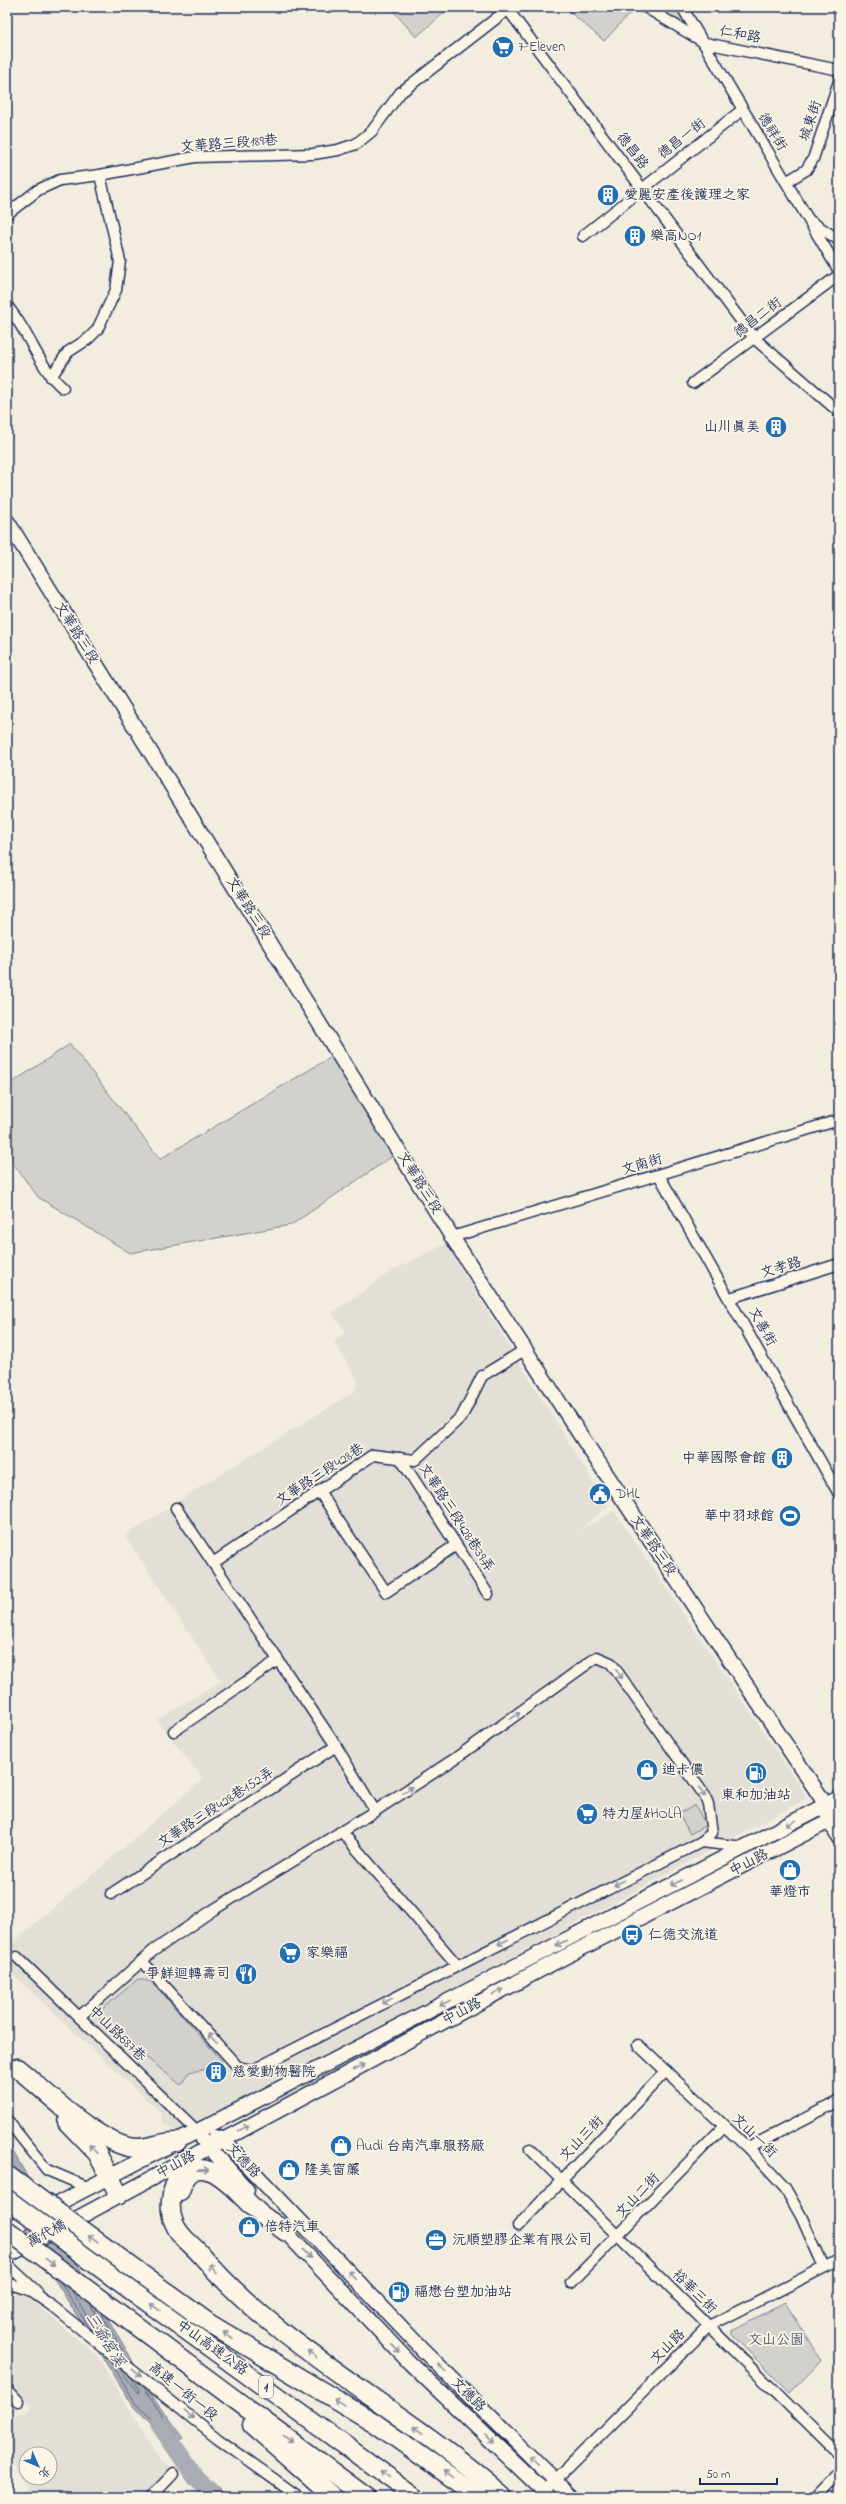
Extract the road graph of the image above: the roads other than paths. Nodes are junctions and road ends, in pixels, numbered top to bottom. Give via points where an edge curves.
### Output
1 (645, 7) edge
2 (682, 7) edge
3 (507, 9) edge
4 (705, 43) junction
5 (839, 70) edge
6 (839, 81) edge
7 (742, 110) junction
8 (100, 176) junction
9 (786, 182) junction
10 (642, 188) junction
11 (7, 214) edge
12 (809, 220) junction
13 (583, 236) dead end
14 (839, 240) edge
15 (839, 271) edge
16 (839, 275) edge
17 (7, 306) edge
18 (754, 338) junction
19 (51, 377) junction
20 (693, 383) dead end
21 (63, 388) dead end
22 (839, 412) edge
23 (7, 521) edge
24 (839, 1120) edge
25 (659, 1175) junction
26 (452, 1237) junction
27 (839, 1264) edge
28 (730, 1298) junction
29 (526, 1349) junction
30 (400, 1458) junction
31 (319, 1491) junction
32 (839, 1494) edge
33 (176, 1508) dead end
34 (456, 1544) junction
35 (213, 1563) junction
36 (488, 1594) dead end
37 (278, 1660) junction
38 (174, 1731) dead end
39 (336, 1746) junction
40 (839, 1798) edge
41 (826, 1805) junction
42 (375, 1811) junction
43 (834, 1819) edge
44 (341, 1831) junction
45 (839, 1838) edge
46 (700, 1842) junction
47 (746, 1848) junction
48 (111, 1894) dead end
49 (17, 1957) dead end
50 (142, 1961) junction
51 (458, 1966) junction
52 (79, 2017) junction
53 (638, 2045) dead end
54 (12, 2066) edge
55 (666, 2071) junction
56 (839, 2101) edge
57 (7, 2120) edge
58 (724, 2126) junction
59 (197, 2132) junction
60 (222, 2139) junction
61 (177, 2142) junction
62 (208, 2148) junction
63 (748, 2148) junction
64 (530, 2149) dead end
65 (185, 2160) junction
66 (7, 2175) edge
67 (110, 2176) junction
68 (561, 2180) junction
69 (87, 2187) junction
70 (119, 2195) junction
71 (7, 2199) edge
72 (87, 2212) joint
73 (518, 2226) dead end
74 (7, 2230) edge
75 (286, 2232) junction
76 (618, 2236) junction
77 (195, 2248) junction
78 (7, 2256) edge
79 (839, 2260) edge
80 (7, 2264) edge
81 (824, 2267) junction
82 (7, 2282) edge
83 (571, 2283) dead end
84 (52, 2306) junction
85 (709, 2326) junction
86 (163, 2345) junction
87 (7, 2389) edge
88 (18, 2401) dead end
89 (839, 2455) edge
90 (839, 2472) edge
91 (173, 2474) dead end
92 (555, 2480) junction
93 (547, 2494) edge
94 (151, 2497) edge
95 (298, 2497) edge
96 (334, 2497) edge
97 (366, 2497) edge
98 (416, 2497) edge
99 (479, 2497) edge
100 (503, 2497) edge
101 (572, 2497) edge
102 (814, 2497) edge

1 - 4 street, 仁和路
2 - 4 street, 德祥街
3 - 8 street, 文華路三段189巷 via 400,93 372,131 356,144 313,154 194,157
3 - 10 street, 德昌路
4 - 5 street, 仁和路
4 - 7 street, 德祥街
6 - 9 street, 城東街 via 813,159 806,170
7 - 9 street, 德祥街
7 - 10 street, 德昌一街
8 - 11 street, 文華路三段189巷 via 60,180 38,190
8 - 19 street via 120,262 116,290 97,330 68,352
9 - 12 street, 德祥街
10 - 13 street, 德昌一街
10 - 18 street, 德昌路
12 - 14 street
12 - 15 street, 德祥街
16 - 18 street, 德昌二街
17 - 19 street via 26,331
18 - 20 street, 德昌二街
18 - 22 street, 德昌路
19 - 21 street
23 - 26 street, 文華路三段
24 - 25 street, 文南街
25 - 26 street, 文南街
25 - 28 street, 文善街
26 - 29 street, 文華路三段
27 - 28 street, 文孝路
28 - 32 street, 文善街
29 - 30 street, 文華路三段428巷 via 482,1376 462,1416 429,1448 414,1460
29 - 41 street, 文華路三段
30 - 31 street, 文華路三段428巷 via 373,1455
30 - 34 street, 文華路三段428巷39弄
31 - 34 street via 386,1592
31 - 35 street, 文華路三段428巷
33 - 35 street
34 - 36 street, 文華路三段428巷39弄
35 - 37 street
37 - 38 street
37 - 39 street
39 - 42 street
39 - 48 street, 文華路三段428巷152弄
40 - 41 street, 中山路
41 - 43 street, 文華路三段
41 -> 47 street, 中山路
42 - 44 street
42 -> 46 street via 453,1760 598,1657 611,1663 705,1796 712,1833
43 - 45 street, 文華路三段
60 -> 43 street, 中山路 via 551,1964
44 - 50 street via 213,1910
44 - 51 street
46 - 47 street
46 -> 51 street
47 -> 59 street, 中山路
49 - 52 street, 中山路687巷
51 -> 50 street via 252,2070 238,2067
50 - 52 street
52 - 59 street, 中山路687巷
53 - 55 street, 文山一街
54 - 61 highway via 81,2122 115,2141 134,2148
67 -> 54 highway via 97,2153
55 - 58 street, 文山一街
55 - 68 street, 文山三街
56 - 63 street
57 - 69 street via 47,2170
58 - 63 street, 文山一街
58 - 76 street, 文山二街
59 - 60 street, 文德路
59 - 61 street, 中山路
59 - 62 street, 文德路
60 - 62 street, 中山路
92 -> 60 street, 文德路 via 423,2350
61 - 67 street, 中山路
62 - 65 street, 中山路
62 - 75 street, 文德路
63 - 81 street, 文山一街 via 785,2188
64 - 68 street, 裕華三街
65 - 70 street, 中山路
65 - 77 highway via 173,2187 170,2206 177,2230 187,2243
99 -> 66 highway, bridge via 375,2423 210,2324
67 - 69 street, 中山路
67 - 70 highway
68 - 73 street, 文山三街
68 - 76 street, 裕華三街
69 - 74 street, 萬代橋, bridge
70 - 72 street, 中山路
98 -> 71 highway, 中山高速公路 / 1, bridge
72 - 78 street, 萬代橋, bridge
74 -> 86 highway, 中山高速公路 / 1, bridge
77 -> 75 highway via 180,2222 178,2201 184,2182 189,2174 196,2170 218,2173 258,2212
75 -> 93 street, 文德路 via 410,2363
76 - 83 street, 文山二街
76 - 85 street, 裕華三街
100 -> 77 highway via 438,2445 286,2333 221,2278
79 - 81 street, 文山路
80 - 84 street, 高速一街一段
81 - 85 street, 文山路
82 - 84 street, 高速一街一段 via 29,2290
84 -> 95 street, 高速一街一段 via 218,2439
85 - 89 street, 裕華三街
85 - 92 street, 文山路
86 - 96 highway
86 -> 97 highway, 中山高速公路 / 1
87 - 88 street
90 - 102 street
91 - 94 street
92 - 93 street, 文山路
92 - 101 street, 文德路

